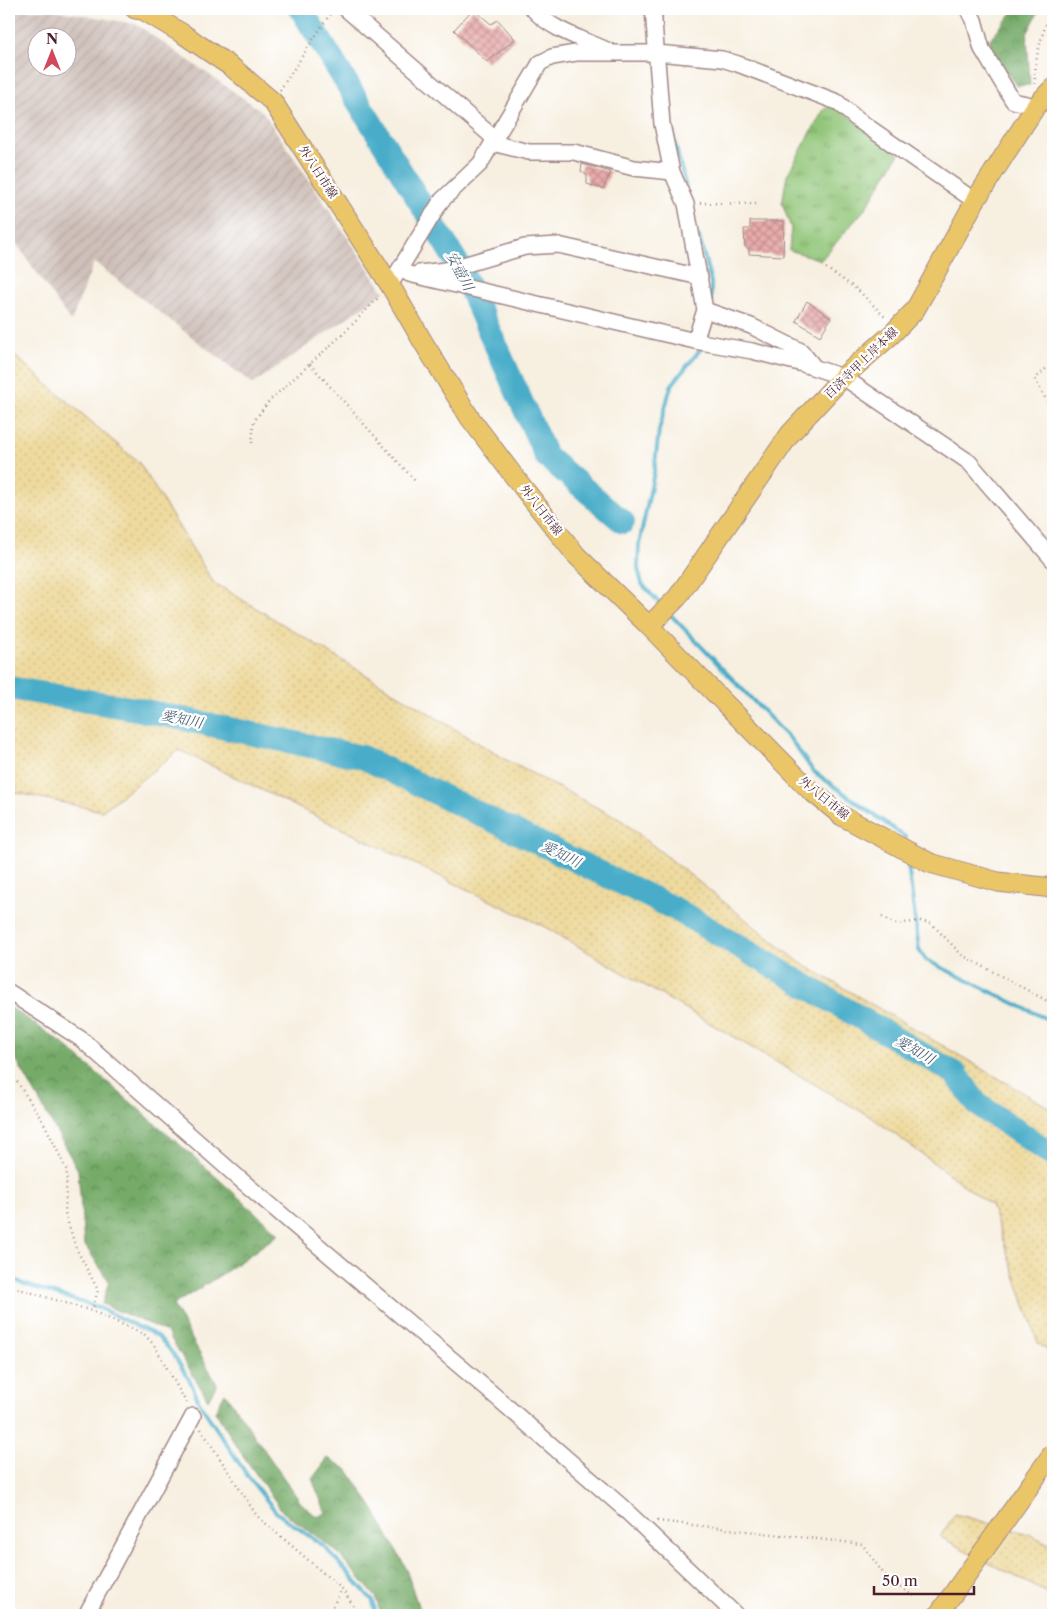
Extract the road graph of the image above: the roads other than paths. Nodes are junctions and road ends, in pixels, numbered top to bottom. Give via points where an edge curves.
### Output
1 (134, 9) edge
2 (346, 9) edge
3 (532, 9) edge
4 (653, 9) edge
5 (968, 9) edge
6 (657, 52) junction
7 (613, 53) junction
8 (1053, 88) edge
9 (1036, 106) junction
10 (494, 141) junction
11 (672, 172) junction
12 (975, 201) junction
13 (409, 274) junction
14 (700, 277) junction
15 (390, 285) junction
16 (705, 310) junction
17 (695, 340) junction
18 (814, 367) junction
19 (843, 378) junction
20 (1052, 556) edge
21 (656, 620) junction
22 (1053, 888) edge
23 (9, 992) edge
24 (193, 1416) dead end
25 (1053, 1453) edge
26 (86, 1615) edge
27 (736, 1615) edge
28 (938, 1615) edge

1 - 15 main road, 外八日市線 via 143,10 183,34 233,68 273,102
2 - 10 street
3 - 7 street via 559,28
4 - 6 street
5 - 9 street via 982,49 1013,101
6 - 7 street
6 - 11 street via 662,124
6 - 12 street via 722,59 837,102
7 - 10 street via 576,53 552,57 540,63
8 - 9 main road, 百済寺甲上岸本線
9 - 12 main road, 百済寺甲上岸本線
10 - 11 street via 529,152 574,152 634,168
10 - 15 street via 480,164 441,201
11 - 14 street via 686,204
12 - 19 main road, 百済寺甲上岸本線 via 915,310
13 - 14 street via 446,270 525,246 558,244
13 - 15 street
13 - 17 street
14 - 16 street
15 - 21 main road, 外八日市線 via 475,425 576,555
16 - 17 street
16 - 18 street via 751,326 801,351
17 - 18 street
18 - 19 street
19 - 20 street via 969,462
19 - 21 main road, 百済寺甲上岸本線 via 790,434 677,598
21 - 22 main road, 外八日市線 via 810,790 842,816 930,863 998,882
23 - 27 street via 80,1039 495,1396 633,1518
24 - 26 street
25 - 28 main road, bridge

